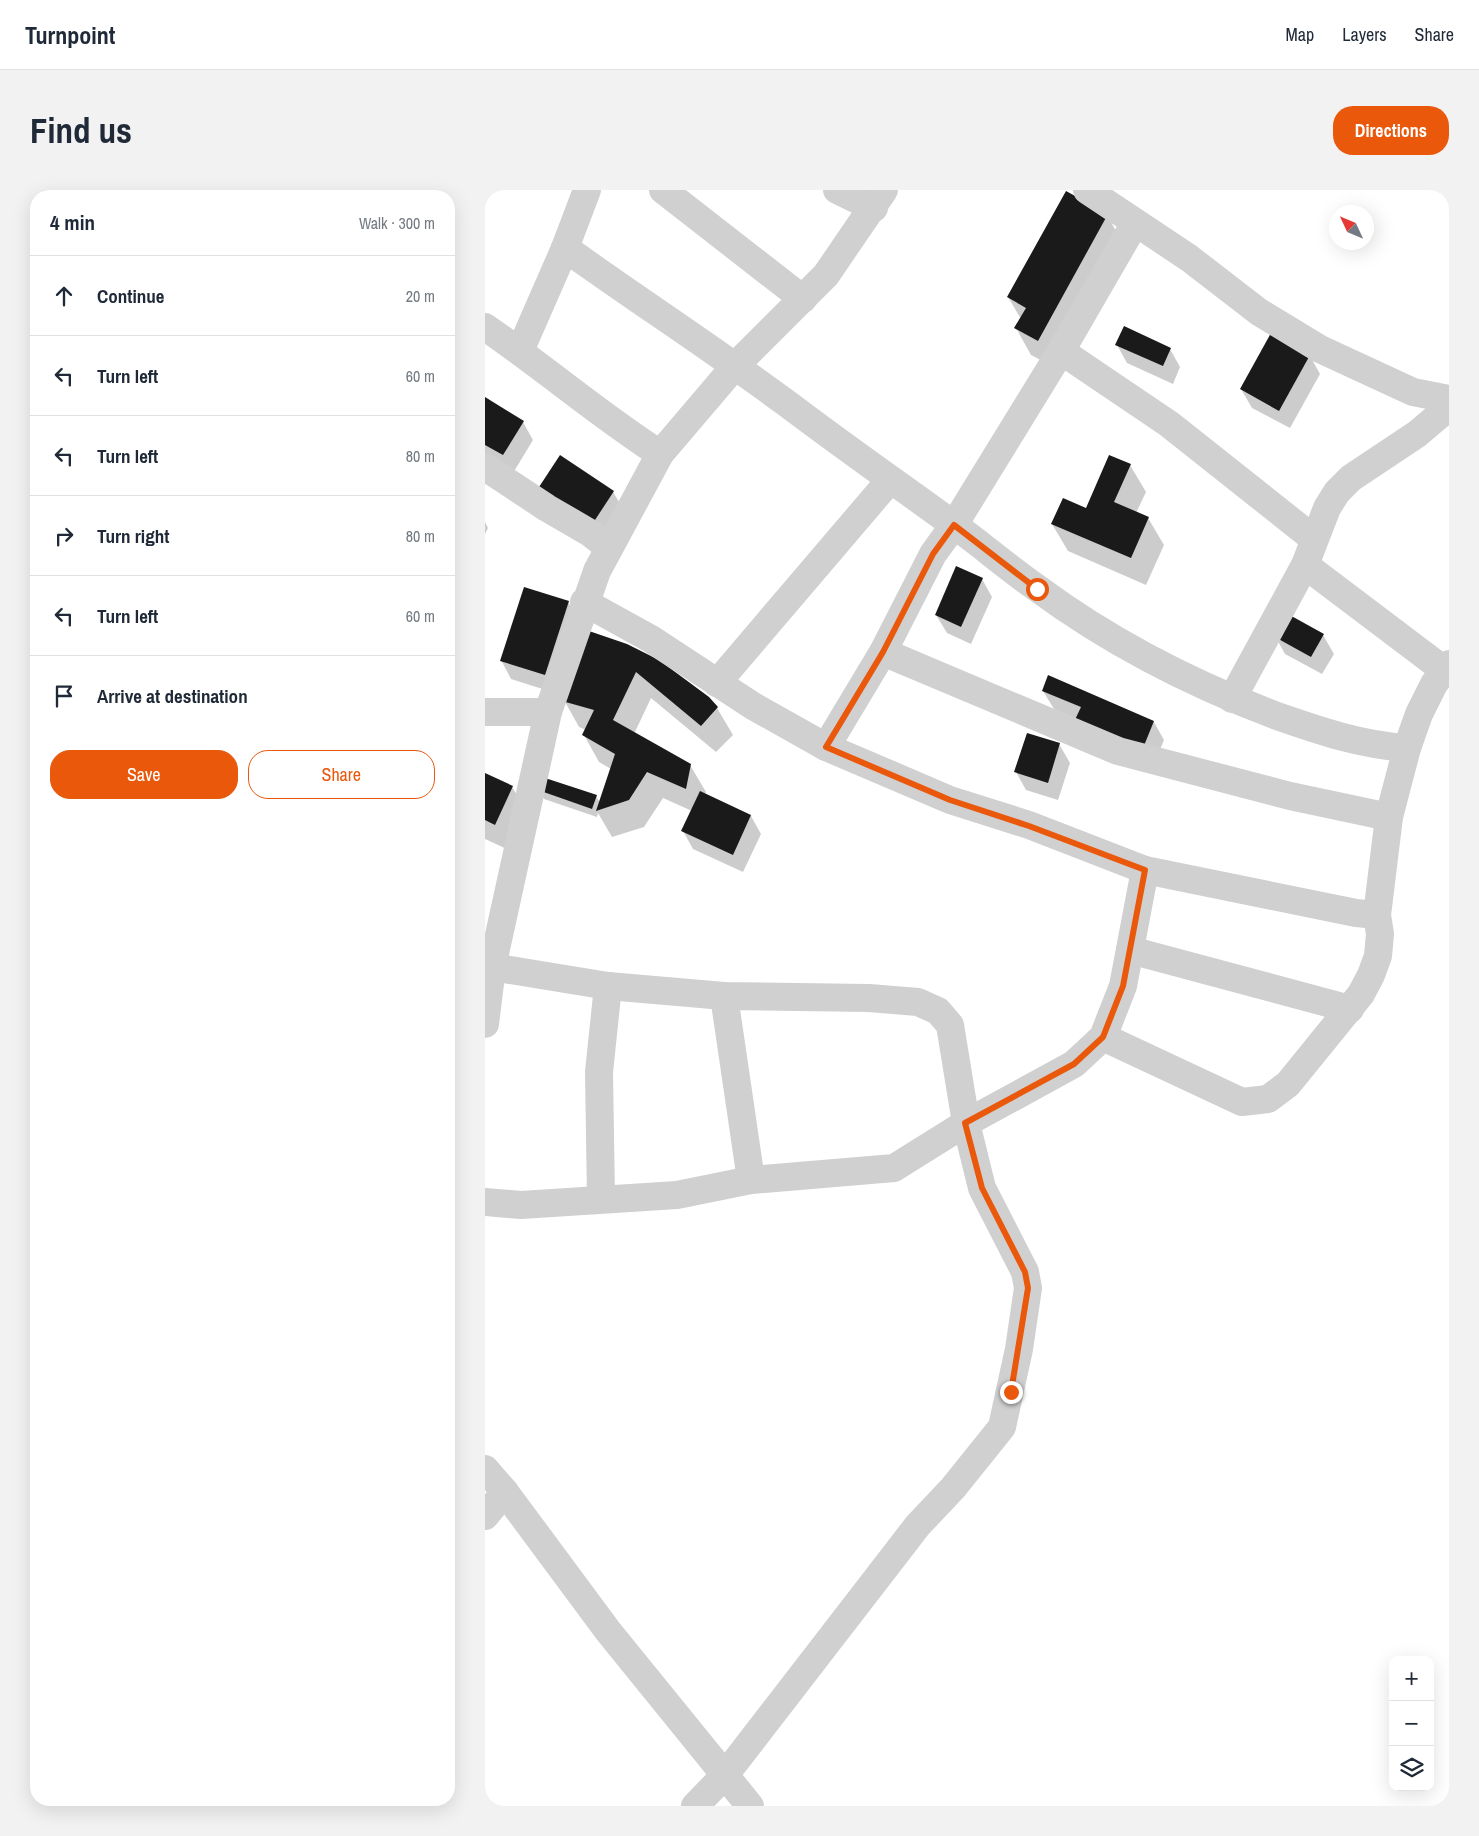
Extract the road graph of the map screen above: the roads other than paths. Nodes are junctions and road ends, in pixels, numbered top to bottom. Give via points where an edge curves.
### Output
1 (587, 190) edge
2 (663, 190) edge
3 (837, 190) edge
4 (1087, 190) edge
5 (879, 199) edge
6 (1135, 223) junction
7 (565, 248) junction
8 (803, 299) junction
9 (485, 326) edge
10 (1061, 351) junction
11 (520, 352) junction
12 (734, 368) junction
13 (1449, 399) edge
14 (1449, 407) edge
15 (660, 454) junction
16 (485, 467) edge
17 (890, 480) junction
18 (954, 525) junction
19 (1314, 539) junction
20 (608, 548) junction
21 (1305, 565) junction
22 (584, 602) junction
23 (883, 652) junction
24 (1447, 667) edge
25 (717, 683) junction
26 (1232, 699) junction
27 (485, 712) edge
28 (548, 712) junction
29 (826, 747) junction
30 (1407, 748) junction
31 (1389, 817) junction
32 (1145, 870) junction
33 (1377, 915) junction
34 (1130, 950) junction
35 (492, 967) junction
36 (608, 986) junction
37 (724, 996) junction
38 (1349, 1009) junction
39 (485, 1024) edge
40 (1103, 1037) junction
41 (965, 1123) junction
42 (751, 1180) junction
43 (601, 1199) junction
44 (485, 1202) edge
45 (485, 1469) edge
46 (505, 1492) junction
47 (485, 1516) edge
48 (725, 1776) junction
49 (695, 1806) edge
50 (750, 1806) edge

1 - 7 street
2 - 8 street
3 - 5 street
4 - 6 street
5 - 8 street via 826,275
6 - 10 street
6 - 13 street via 1189,258 1259,312 1320,349 1413,392
7 - 11 street
7 - 12 street
8 - 12 street
9 - 11 street
10 - 18 street
10 - 19 street via 1169,424
11 - 15 street
12 - 15 street
12 - 17 street
14 - 19 street via 1417,434 1351,478 1327,508
15 - 20 street
16 - 20 street via 590,533
17 - 18 street
17 - 25 street
18 - 23 street via 933,554
18 - 26 street via 1037,589 1100,631 1175,673
19 - 21 street
20 - 22 street
21 - 24 street
21 - 26 street
22 - 25 street via 651,639
22 - 28 street
23 - 29 street
23 - 31 street via 1118,751 1289,796
24 - 30 street via 1426,698
25 - 29 street
26 - 30 street via 1323,732 1371,744
27 - 28 street
28 - 35 street
29 - 32 street via 950,800
30 - 31 street
31 - 33 street
32 - 33 street
32 - 34 street
33 - 38 street via 1380,934 1378,956 1368,981
34 - 38 street
34 - 40 street via 1123,986
35 - 36 street
35 - 39 street
36 - 37 street
36 - 43 street via 599,1072
37 - 41 street via 869,998 918,1002 938,1011 950,1025
37 - 42 street
38 - 40 street via 1288,1084 1268,1099 1242,1102
40 - 41 street via 1074,1064
41 - 42 street via 894,1168
41 - 48 street via 982,1188 1025,1272 1028,1288 1002,1427 901,1546
42 - 43 street via 677,1195
43 - 44 street via 521,1205
45 - 46 street
46 - 47 street
46 - 48 street via 608,1631
48 - 49 street
48 - 50 street

